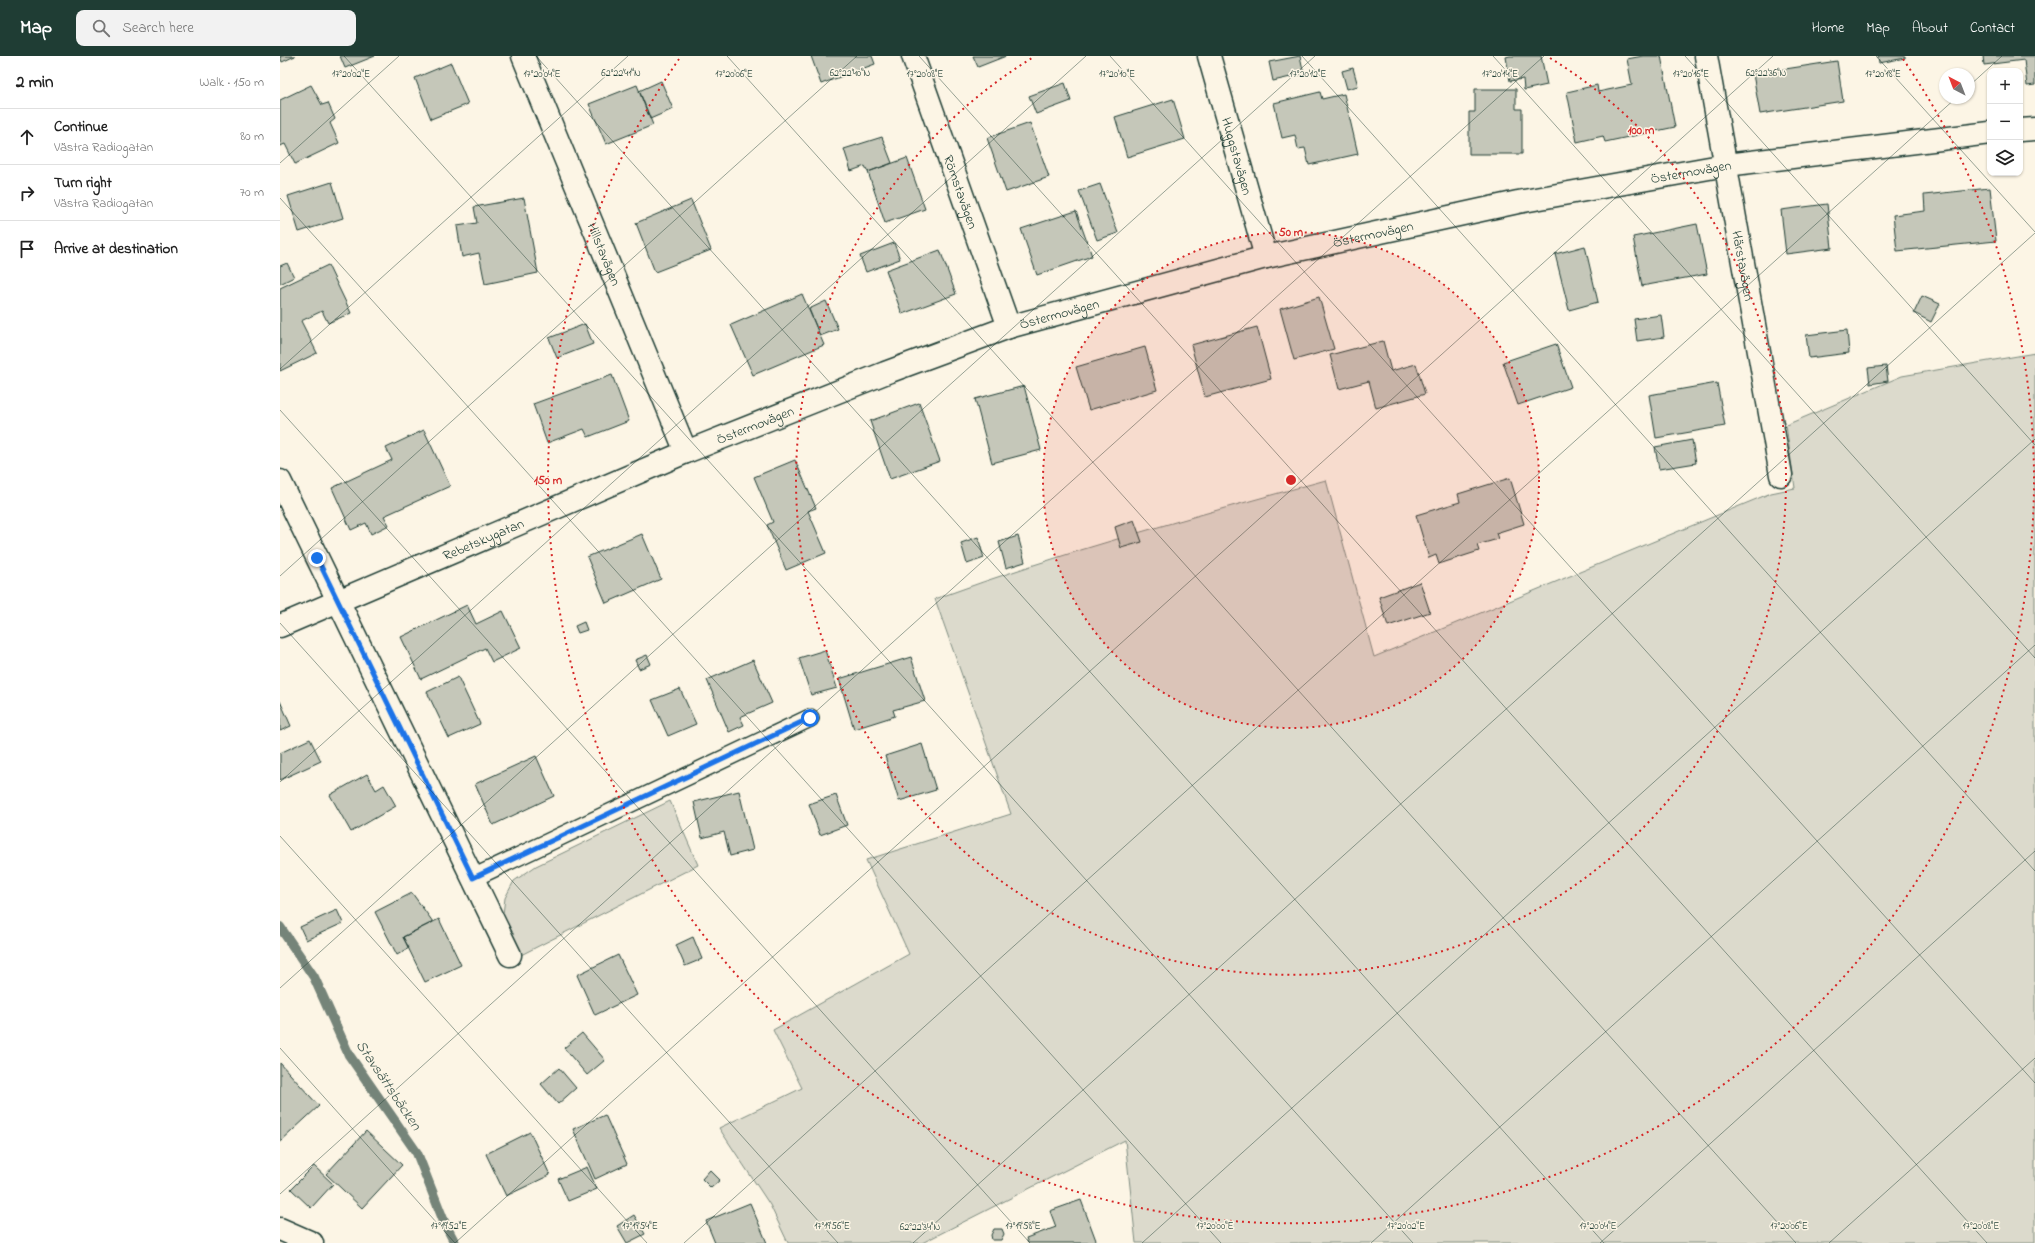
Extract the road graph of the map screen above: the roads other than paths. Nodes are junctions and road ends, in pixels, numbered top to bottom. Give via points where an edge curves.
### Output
1 (523, 56) edge
2 (913, 56) edge
3 (1209, 56) edge
4 (1706, 56) edge
5 (2035, 129) edge
6 (2023, 130) edge
7 (1987, 133) edge
8 (1726, 165) junction
9 (1266, 257) junction
10 (1009, 327) junction
11 (686, 452) junction
12 (1781, 476) dead end
13 (280, 481) edge
14 (338, 602) junction
15 (280, 626) edge
16 (810, 718) dead end
17 (473, 878) junction
18 (510, 955) dead end
19 (280, 1229) edge
20 (312, 1243) edge

1 - 11 street, Hillstavägen
2 - 10 street, Römstavägen
3 - 9 street, Huggstavägen
4 - 8 street, Härstavägen
5 - 6 street
7 - 8 street, Östermovägen
8 - 9 street, Östermovägen via 1518,202
8 - 12 street, Härstavägen
9 - 10 street, Östermovägen
10 - 11 street, Östermovägen
11 - 14 street, Rebetskygatan
13 - 14 street
14 - 15 street, Rebetskygatan
14 - 17 street
16 - 17 lane
17 - 18 street
19 - 20 street

